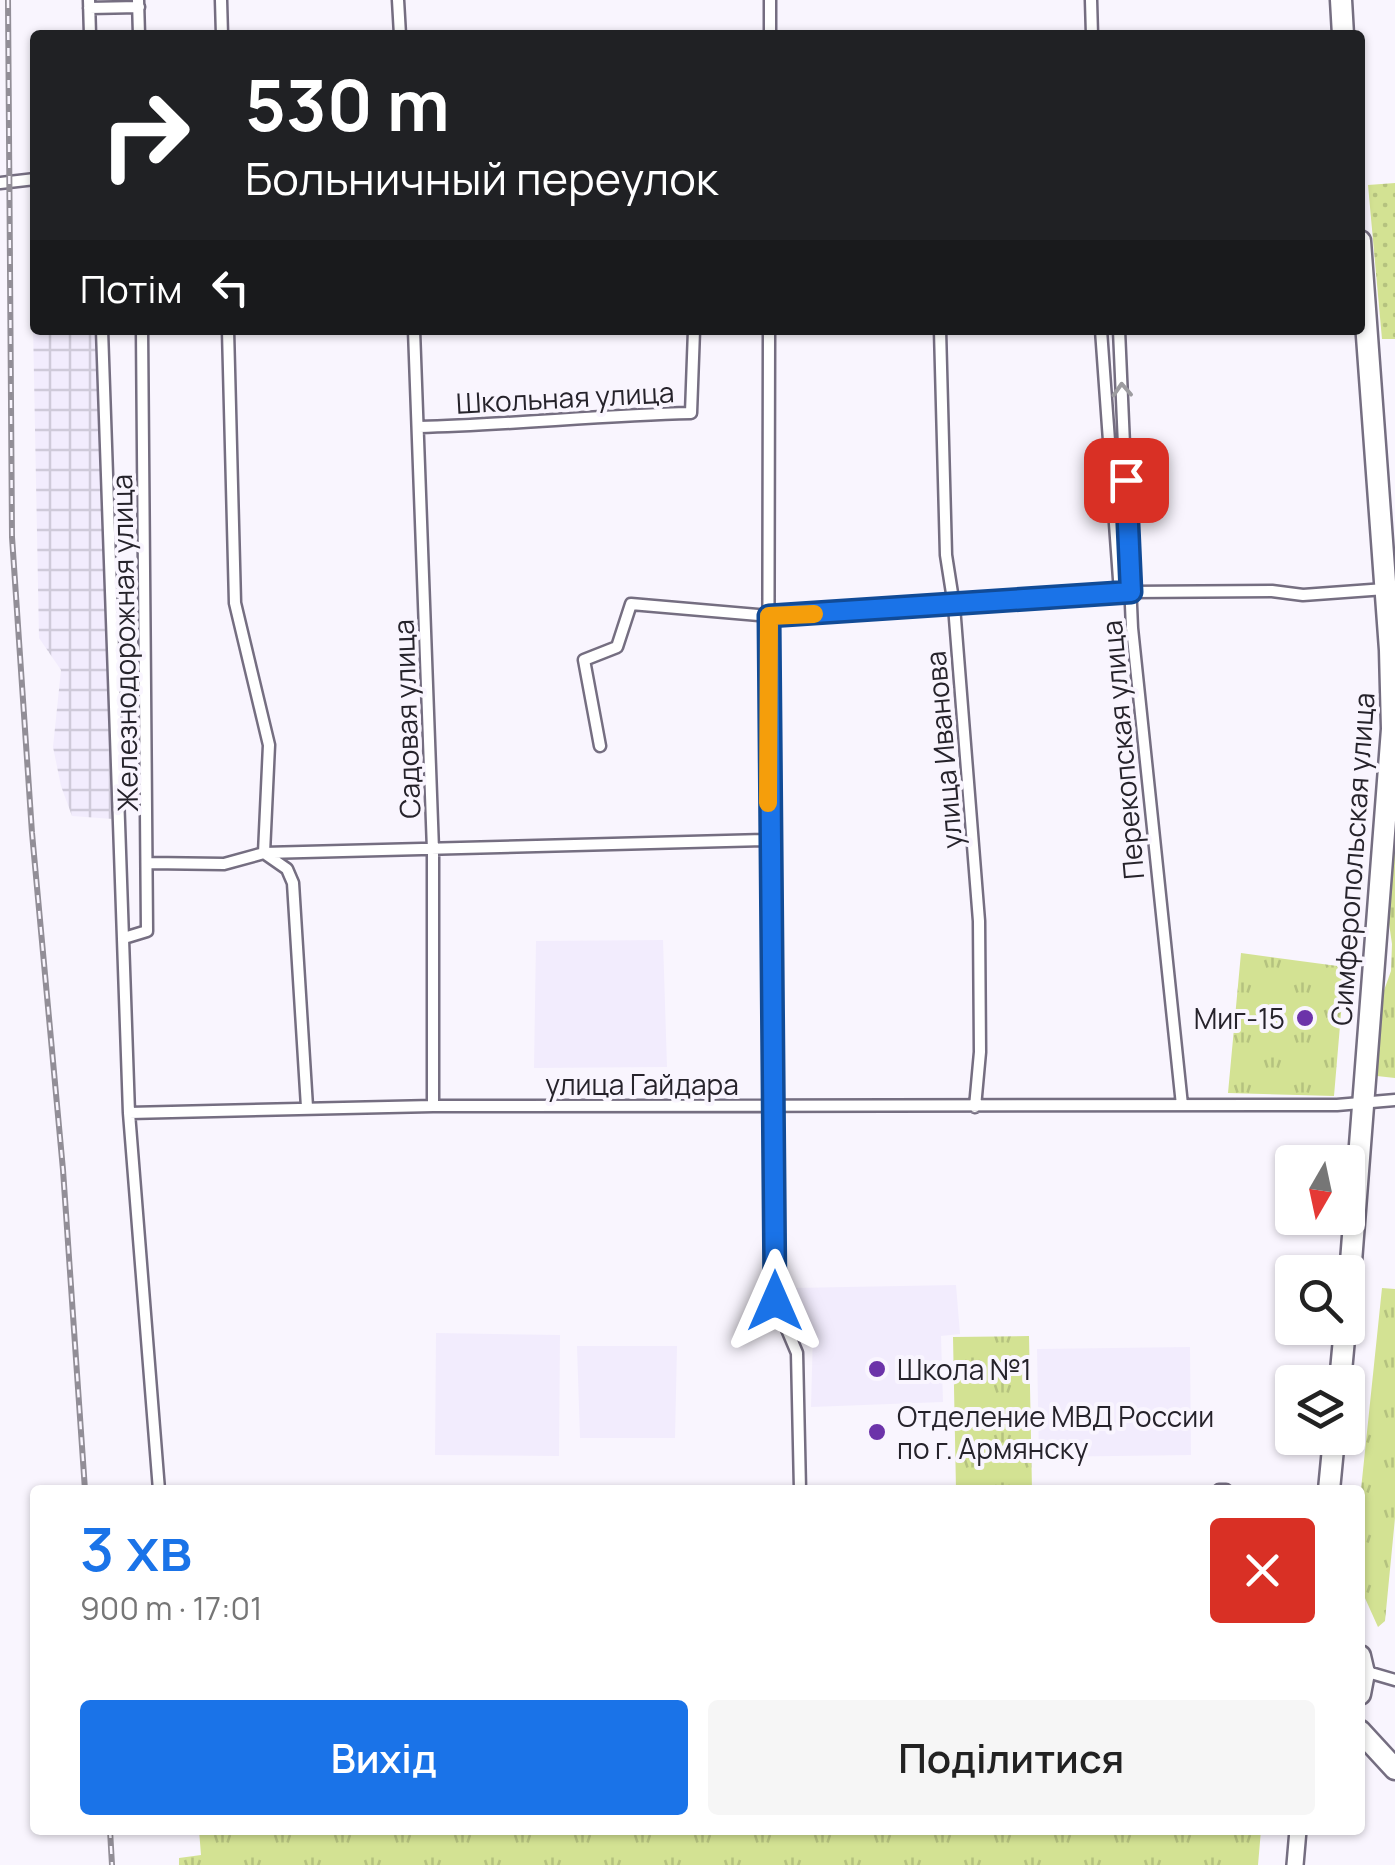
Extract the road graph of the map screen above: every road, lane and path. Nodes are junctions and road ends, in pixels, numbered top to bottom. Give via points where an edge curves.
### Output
1 (222, 0) edge
2 (398, 0) edge
3 (770, 0) edge
4 (1091, 0) edge
5 (1341, 0) edge
6 (89, 4) edge
7 (139, 4) edge
8 (90, 30) edge
9 (139, 30) edge
10 (222, 30) edge
11 (400, 30) edge
12 (770, 30) edge
13 (1092, 30) edge
14 (1344, 30) edge
15 (30, 180) edge
16 (0, 183) edge
17 (1365, 308) edge
18 (102, 335) edge
19 (142, 335) edge
20 (228, 335) edge
21 (414, 335) edge
22 (694, 335) edge
23 (769, 335) edge
24 (940, 335) edge
25 (1101, 335) edge
26 (1120, 335) edge
27 (419, 428) junction
28 (1386, 589) junction
29 (1126, 592) junction
30 (954, 606) junction
31 (769, 616) junction
32 (600, 746) dead end
33 (768, 840) junction
34 (433, 850) junction
35 (264, 853) junction
36 (149, 863) junction
37 (124, 938) junction
38 (1395, 1100) edge
39 (1362, 1104) junction
40 (1182, 1105) junction
41 (433, 1106) junction
42 (307, 1107) junction
43 (774, 1107) junction
44 (975, 1107) junction
45 (129, 1113) junction
46 (1351, 1255) edge
47 (1332, 1455) edge
48 (159, 1485) edge
49 (800, 1485) edge
50 (1331, 1485) edge
51 (1365, 1664) edge
52 (1390, 1680) edge
53 (1365, 1689) edge
54 (1365, 1735) edge
55 (1395, 1768) edge
56 (1298, 1835) edge
57 (1296, 1865) edge

1 - 10 street
2 - 11 street
3 - 12 street
4 - 13 street
5 - 14 highway
6 - 7 street
6 - 8 street
7 - 9 street
15 - 16 street
17 - 28 highway, Симферопольская улица
18 - 37 street, Железнодорожная улица
19 - 36 street, Железнодорожная улица
20 - 35 street via 235,603 270,746
21 - 27 street, Садовая улица
22 - 27 street, Школьная улица via 691,413
23 - 31 street
24 - 30 street, улица Иванова via 946,556
25 - 29 street, Перекопская улица
29 -> 26 street, Перекопская улица
27 - 34 street, Садовая улица
28 - 29 street
28 - 39 highway, Симферопольская улица via 1392,759
29 - 30 street
29 - 40 street, Перекопская улица
30 - 31 street
30 - 44 street, улица Иванова via 978,903
31 - 32 street via 631,604 617,647 584,660
31 - 33 street
33 - 34 street
33 - 43 street
34 - 35 street
34 - 41 street, Садовая улица
35 - 36 street via 224,864
35 - 42 street via 287,870 293,884
36 - 37 street, Железнодорожная улица via 147,931
37 - 45 street, Железнодорожная улица
38 - 39 street, улица Гайдара
39 - 40 street, улица Гайдара
39 - 46 highway, Симферопольская улица
40 - 44 street, улица Гайдара
41 - 42 street, улица Гайдара
41 - 43 street, улица Гайдара
42 - 45 street, улица Гайдара
43 - 44 street, улица Гайдара
43 - 49 street via 775,1301 797,1353
45 - 48 street, Железнодорожная улица
47 - 50 highway
51 - 52 street
52 - 53 street
54 - 55 highway
56 - 57 main road

